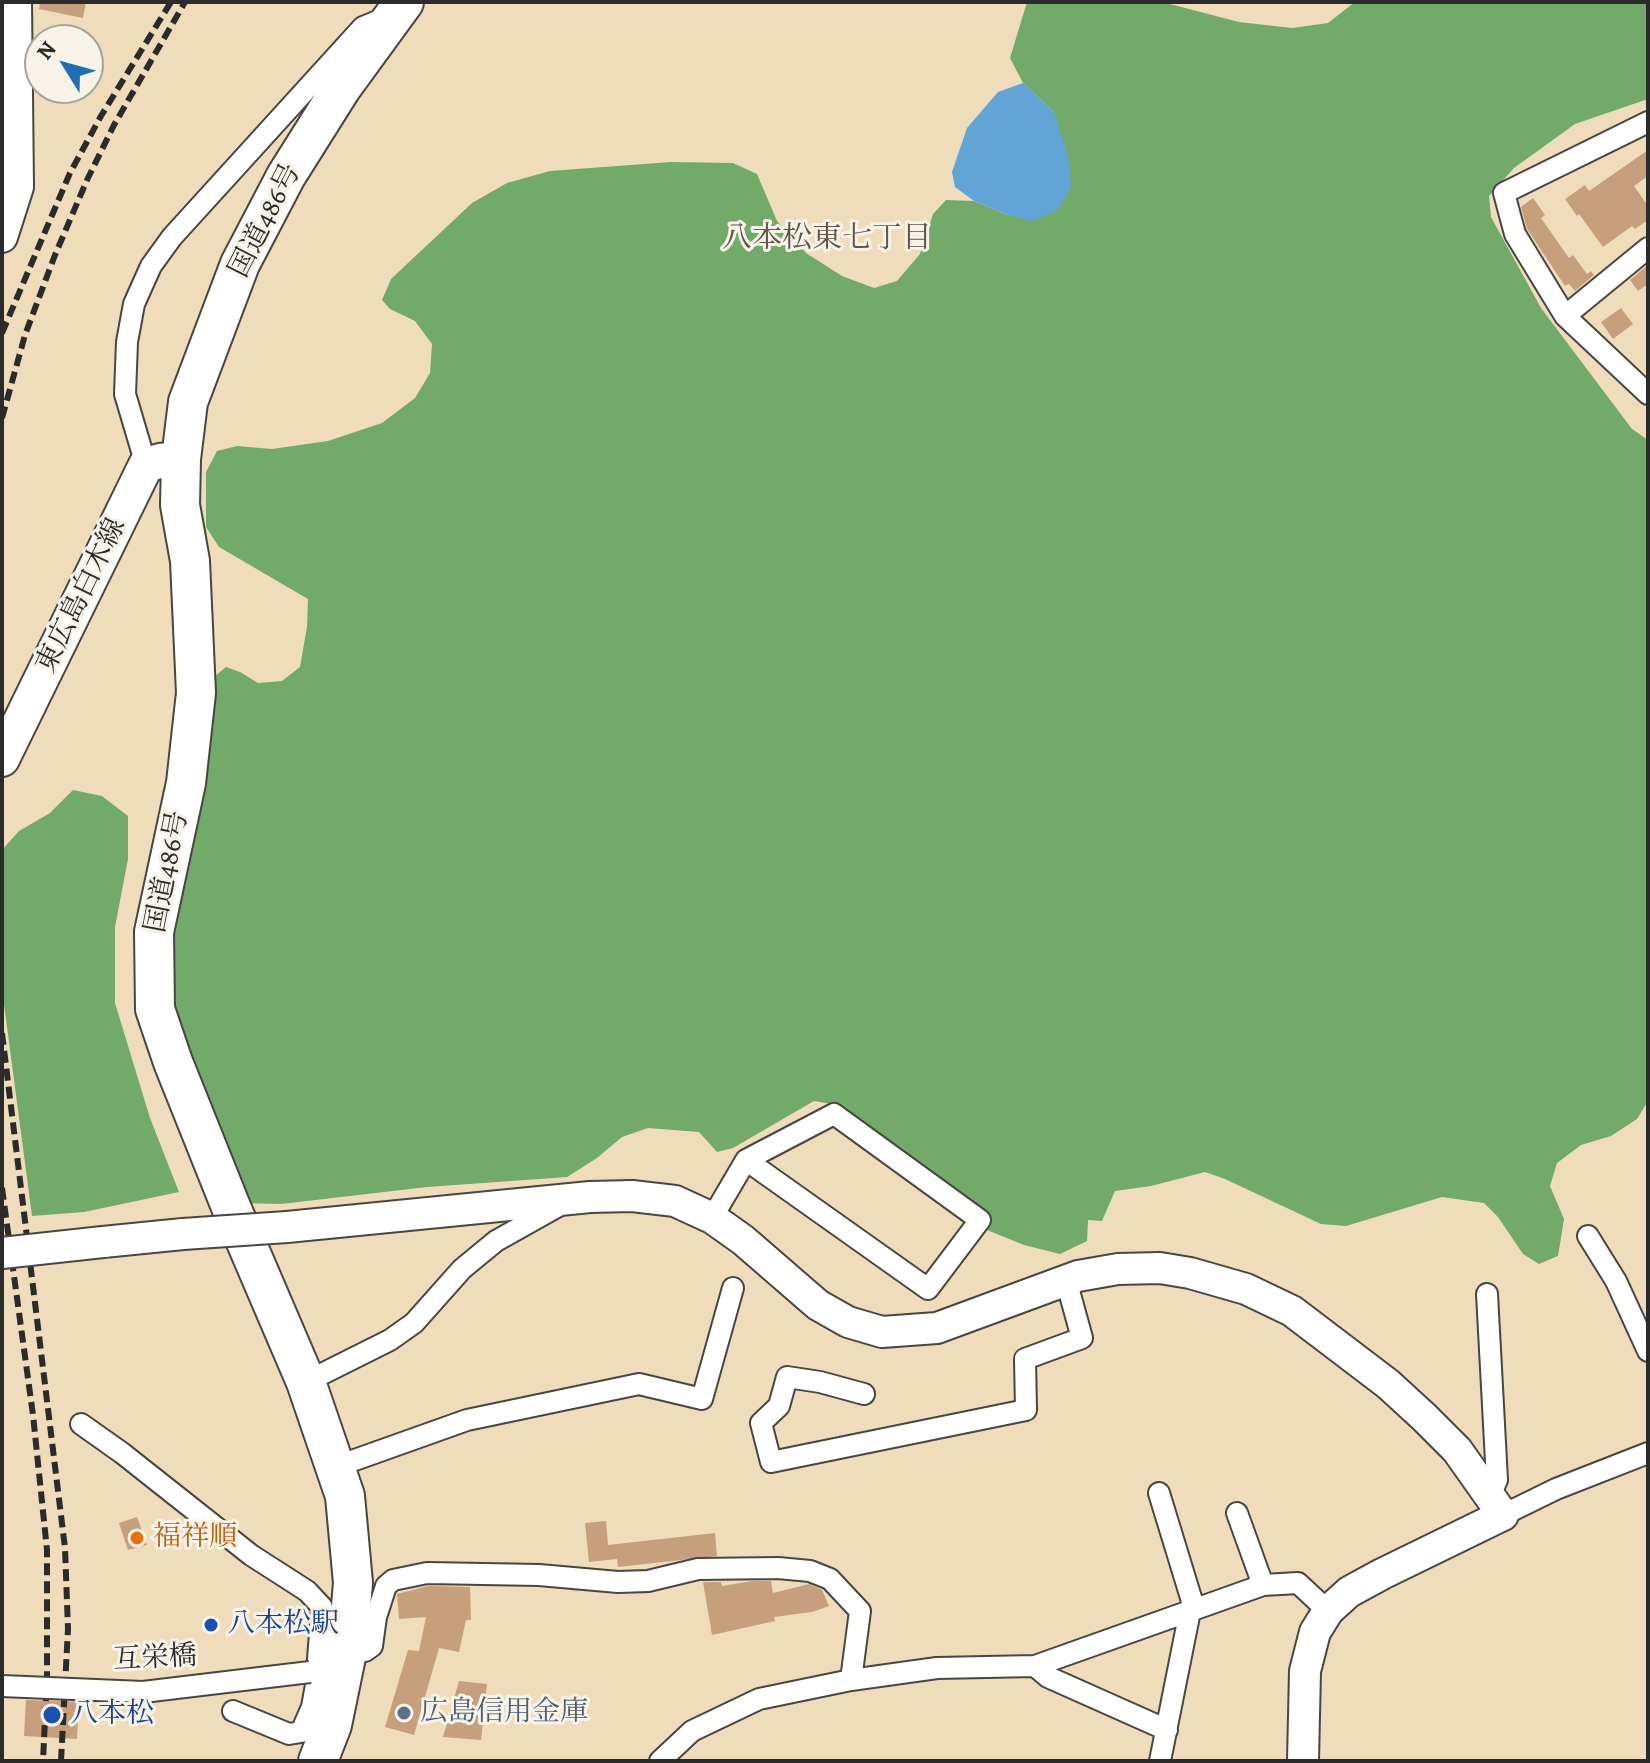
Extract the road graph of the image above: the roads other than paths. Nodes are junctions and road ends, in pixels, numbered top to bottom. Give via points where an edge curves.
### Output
1 (16, 2) edge
2 (399, 8) edge
3 (1648, 122) edge
4 (2, 237) edge
5 (1648, 248) edge
6 (1565, 316) junction
7 (1648, 394) edge
8 (164, 462) junction
9 (2, 759) edge
10 (746, 1160) junction
11 (568, 1200) junction
12 (712, 1218) junction
13 (1588, 1236) dead end
14 (2, 1253) edge
15 (1066, 1280) junction
16 (733, 1288) dead end
17 (1487, 1294) dead end
18 (1648, 1351) edge
19 (306, 1382) junction
20 (864, 1394) dead end
21 (81, 1424) dead end
22 (1648, 1453) edge
23 (335, 1467) junction
24 (1159, 1493) dead end
25 (1497, 1505) junction
26 (1237, 1513) dead end
27 (1263, 1585) junction
28 (1191, 1611) junction
29 (1328, 1611) junction
30 (325, 1665) junction
31 (1035, 1666) junction
32 (851, 1680) junction
33 (2, 1686) edge
34 (233, 1711) dead end
35 (1167, 1730) junction
36 (318, 1761) edge
37 (660, 1761) edge
38 (1160, 1761) edge
39 (1303, 1761) edge

1 - 4 street via 18,187
2 - 8 highway, 国道486号 via 286,176 240,264
2 - 8 street via 363,27 151,266 134,304 125,394
3 - 6 street via 1504,193 1515,234
5 - 6 street
6 - 7 street
8 - 9 main road, 東広島白木線
8 - 19 highway, 国道486号 via 180,505 190,561 196,693 186,783 154,932 155,1009 188,1105
10 - 10 street via 834,1114 980,1220 928,1289
10 - 12 street
11 - 12 street via 660,1199
11 - 14 street, bridge
11 - 19 street via 496,1241 390,1340
12 - 15 street via 818,1305 848,1322 882,1332 937,1328
13 - 18 street via 1616,1281
15 - 20 street via 1082,1338 1025,1359 1026,1410 771,1462 761,1423 779,1406 787,1377
15 - 25 street via 1118,1269 1160,1268 1246,1289 1292,1311 1424,1417 1457,1450
16 - 23 street via 702,1399 639,1384 467,1420
17 - 25 street
19 - 23 highway, 国道486号
21 - 30 street via 251,1555 307,1591 322,1607
22 - 25 street via 1556,1489
23 - 30 highway, 国道486号 via 345,1496 353,1583
24 - 28 street
25 - 29 street via 1349,1592
26 - 27 street
27 - 28 street
27 - 29 street via 1298,1583
28 - 31 street
28 - 35 street
29 - 39 street via 1315,1632 1305,1671
30 - 32 street via 372,1646 376,1617 393,1580 427,1573 648,1581 698,1569 778,1568 830,1579 860,1611
30 - 33 street, 互栄橋, bridge via 143,1692
30 - 34 street via 301,1732 289,1734
30 - 36 highway, 国道486号 via 332,1725
31 - 32 street via 937,1668
31 - 35 street via 1048,1677
32 - 37 street via 759,1699 692,1731
35 - 38 street

